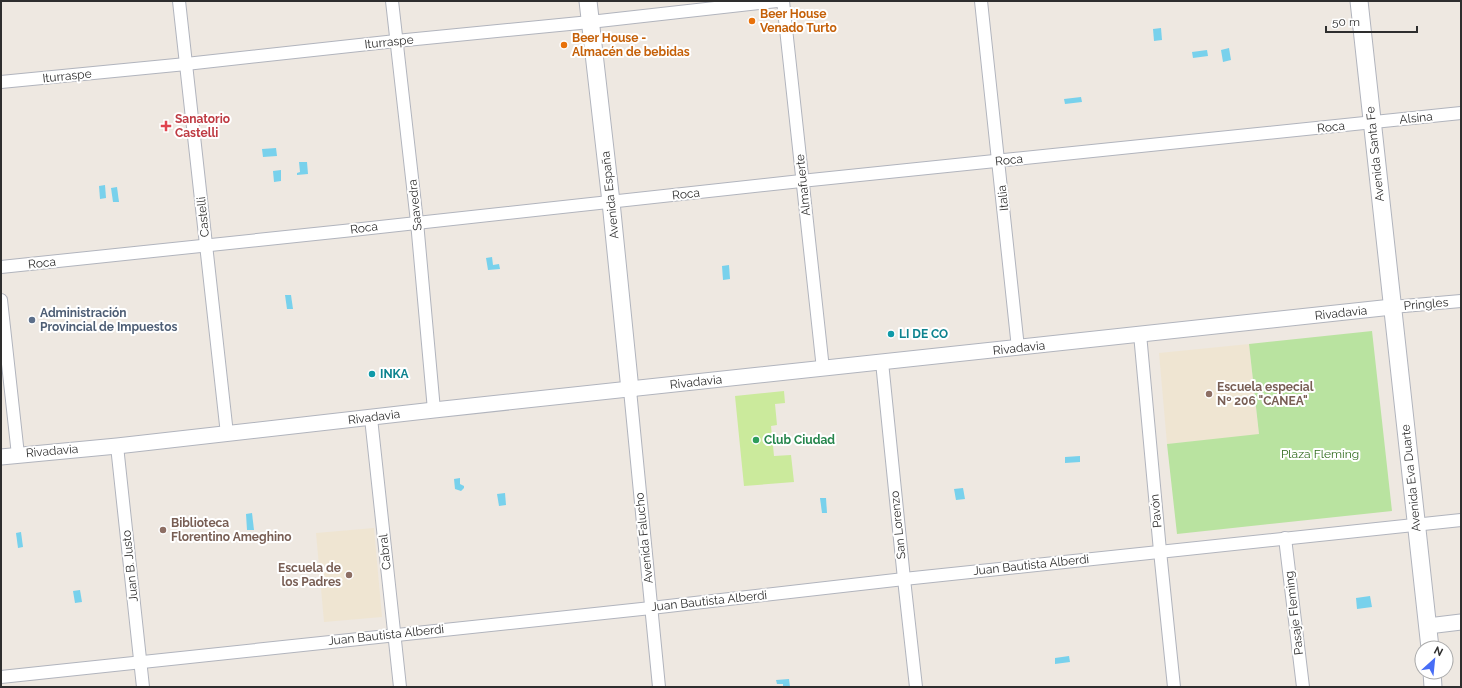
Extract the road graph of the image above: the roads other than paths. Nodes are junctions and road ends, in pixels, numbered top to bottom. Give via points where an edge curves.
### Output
1 (180, 1) edge
2 (392, 1) edge
3 (588, 1) edge
4 (777, 1) edge
5 (783, 1) edge
6 (981, 1) edge
7 (1359, 1) edge
8 (590, 22) junction
9 (396, 41) junction
10 (186, 64) junction
11 (1, 82) edge
12 (1461, 113) edge
13 (1372, 123) junction
14 (999, 161) junction
15 (803, 181) junction
16 (611, 202) junction
17 (417, 222) junction
18 (206, 246) junction
19 (1, 267) edge
20 (1, 300) edge
21 (1461, 301) edge
22 (1392, 307) junction
23 (1140, 334) junction
24 (1018, 348) junction
25 (882, 362) junction
26 (823, 369) junction
27 (630, 390) junction
28 (434, 410) junction
29 (371, 418) junction
30 (227, 434) junction
31 (117, 446) junction
32 (18, 455) junction
33 (1, 457) edge
34 (1461, 520) edge
35 (1416, 525) junction
36 (1285, 538) junction
37 (1160, 551) junction
38 (904, 579) junction
39 (651, 608) junction
40 (1461, 622) edge
41 (1428, 626) junction
42 (393, 634) junction
43 (1429, 640) edge
44 (140, 663) junction
45 (1, 677) edge
46 (143, 687) edge
47 (400, 687) edge
48 (659, 687) edge
49 (916, 687) edge
50 (1174, 687) edge
51 (1303, 687) edge

1 - 10 street, Castelli
2 - 9 street, Saavedra
3 - 8 main road, Avenida España
4 - 8 street, Iturraspe
5 - 15 street, Almafuerte
6 - 14 street, Italia
7 - 13 main road, Avenida Santa Fe
8 - 9 street, Iturraspe
8 - 16 main road, Avenida España
9 - 10 street, Iturraspe
9 - 17 street, Saavedra
10 - 11 street, Iturraspe
10 - 18 street, Castelli
12 - 13 street, Alsina
13 - 14 street, Roca
13 - 22 main road, Avenida Santa Fe
14 - 15 street, Roca
14 - 24 street, Italia
15 - 16 street, Roca
15 - 26 street, Almafuerte
16 - 17 street, Roca
16 - 27 main road, Avenida España
17 - 18 street, Roca
17 - 28 street, Saavedra
18 - 19 street, Roca
18 - 30 street, Castelli
20 - 32 street
21 - 22 street, Pringles
22 - 23 street, Rivadavia
22 - 35 main road, Avenida Eva Duarte
23 - 24 street, Rivadavia
23 - 37 street, Pavón
24 - 25 street, Rivadavia
25 - 26 street, Rivadavia
25 - 38 street, San Lorenzo
26 - 27 street, Rivadavia
27 - 28 street, Rivadavia
27 - 39 street, Avenida Falucho
28 - 29 street, Rivadavia
29 - 30 street, Rivadavia
29 - 42 street, Cabral
30 - 31 street, Rivadavia
31 - 32 street, Rivadavia
31 - 44 street, Juan B. Justo
32 - 33 street, Rivadavia
34 - 35 street, Juan Bautista Alberdi
35 - 36 street, Juan Bautista Alberdi
35 - 41 main road, Avenida Eva Duarte
36 - 37 street, Juan Bautista Alberdi
36 - 51 street, Pasaje Fleming
37 - 38 street, Juan Bautista Alberdi
37 - 50 street, Pavón
38 - 39 street, Juan Bautista Alberdi
38 - 49 street, San Lorenzo
39 - 42 street, Juan Bautista Alberdi
39 - 48 street, Avenida Falucho
40 - 41 street
41 - 43 main road, Avenida Eva Duarte
42 - 44 street, Juan Bautista Alberdi
42 - 47 street, Cabral
44 - 45 street, Juan Bautista Alberdi
44 - 46 street, Juan B. Justo

